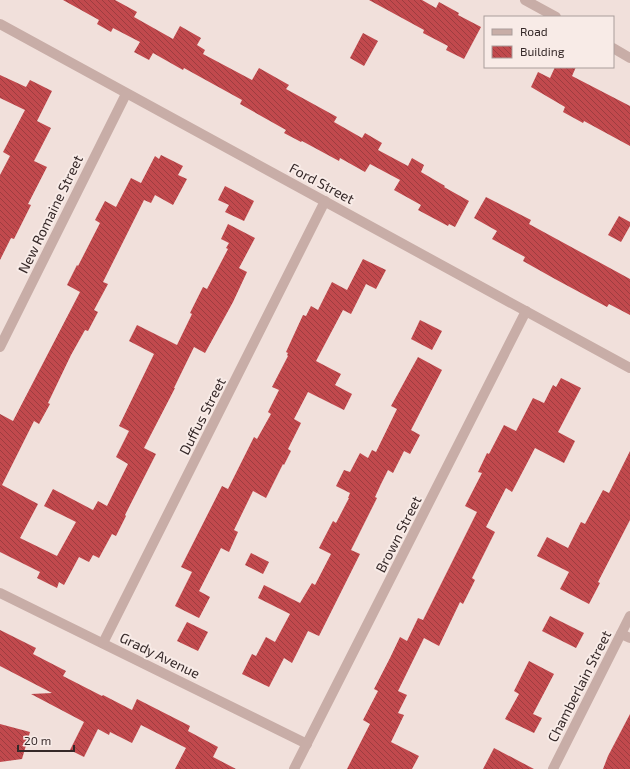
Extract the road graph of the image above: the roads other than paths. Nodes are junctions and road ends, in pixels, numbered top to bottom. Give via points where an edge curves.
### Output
1 (525, 0) edge
2 (554, 16) edge
3 (0, 24) edge
4 (614, 49) edge
5 (630, 58) edge
6 (126, 94) junction
7 (325, 201) junction
8 (526, 311) junction
9 (0, 347) edge
10 (630, 368) edge
11 (0, 593) edge
12 (630, 616) edge
13 (626, 636) edge
14 (103, 643) junction
15 (307, 744) junction
16 (294, 769) edge
17 (553, 769) edge

1 - 2 street
3 - 6 street, Ford Street
4 - 5 street
6 - 7 street, Ford Street
6 - 9 street, New Romaine Street
7 - 8 street, Ford Street
7 - 14 street, Duffus Street
8 - 10 street, Ford Street
8 - 15 street, Brown Street
11 - 14 street, Grady Avenue
12 - 13 street, Chamberlain Street
13 - 17 street, Chamberlain Street
14 - 15 street, Grady Avenue
15 - 16 street, Brown Street

